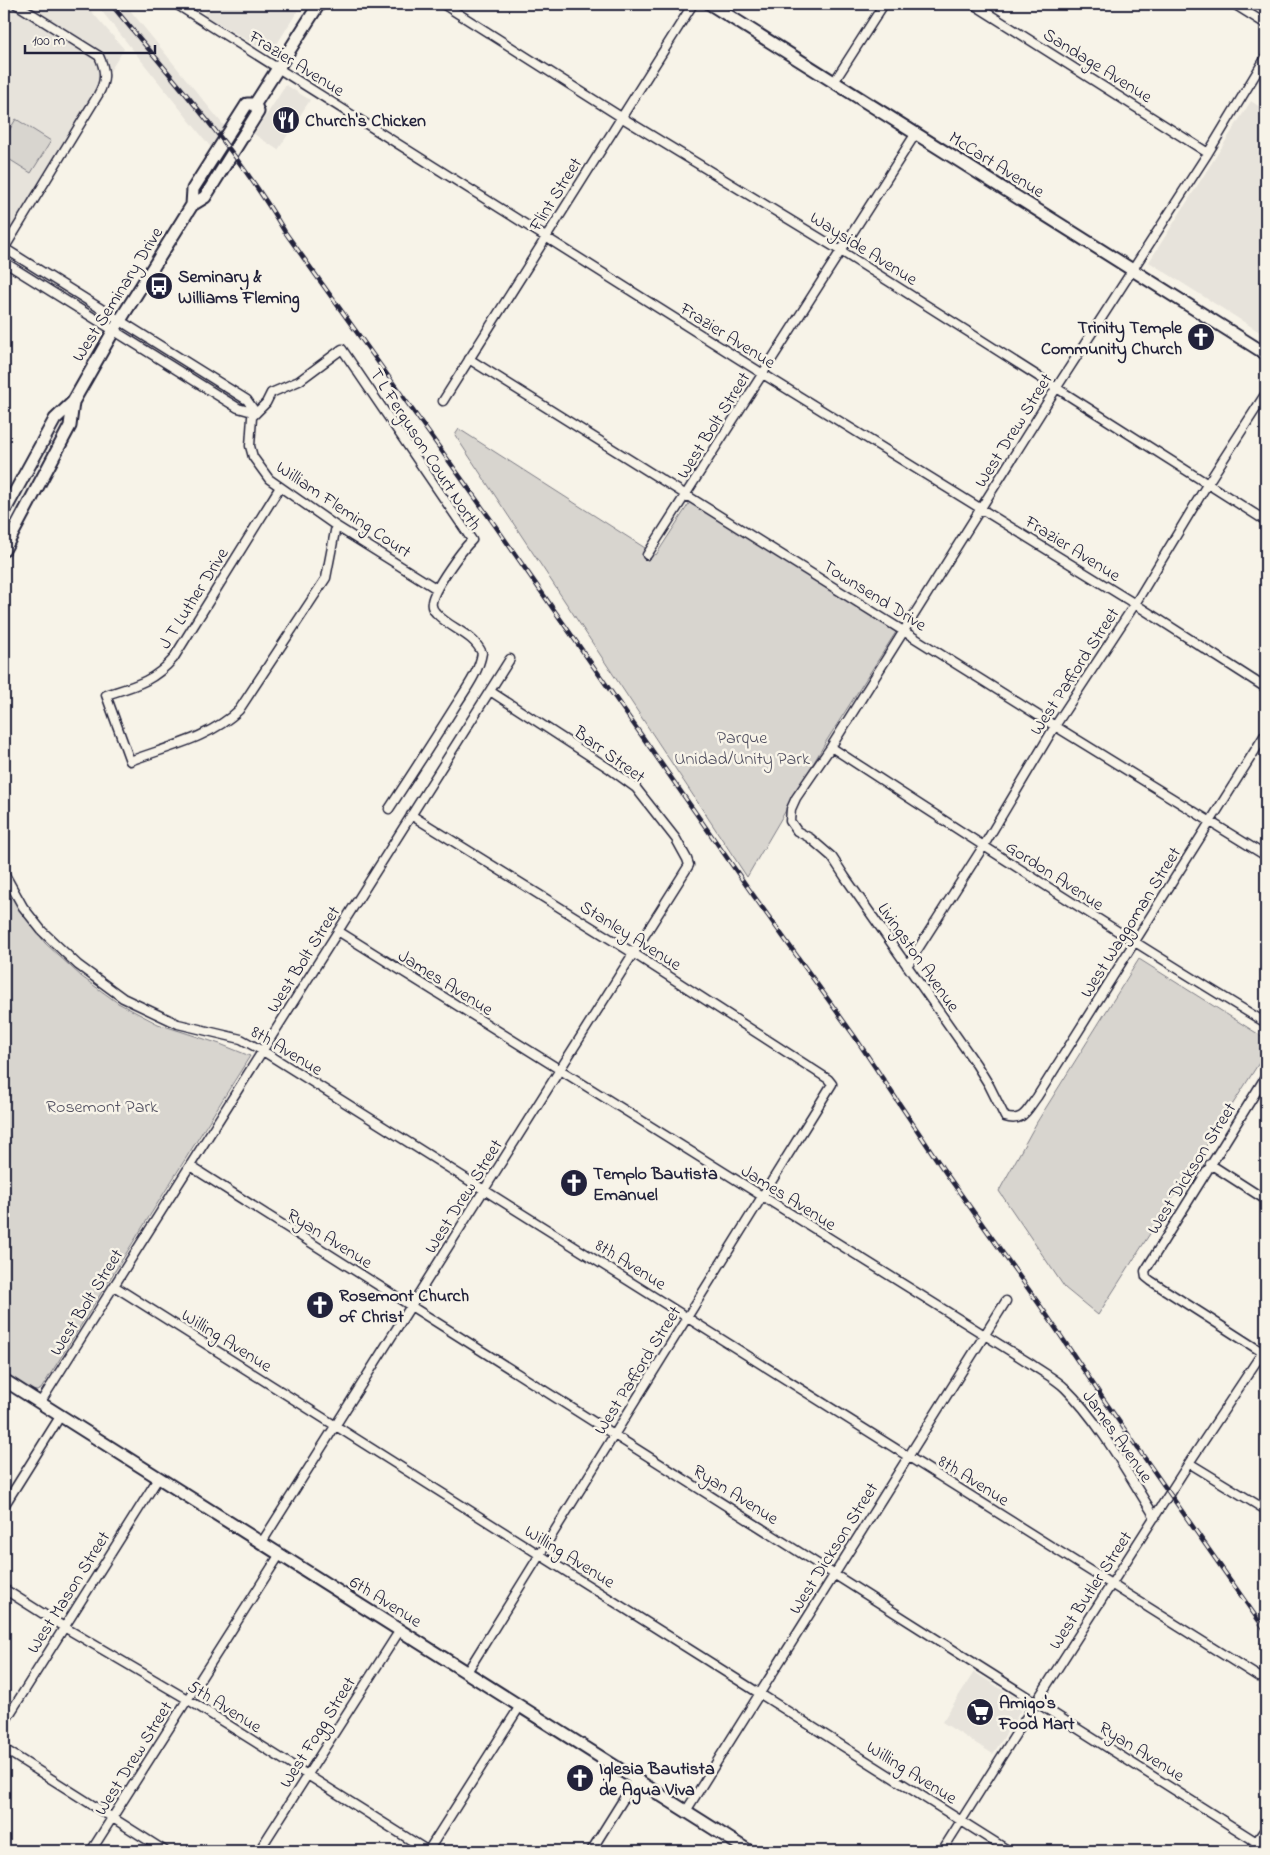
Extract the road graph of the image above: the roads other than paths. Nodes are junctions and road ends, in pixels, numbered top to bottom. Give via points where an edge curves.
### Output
1 (16, 4) edge
2 (176, 4) edge
3 (319, 4) edge
4 (443, 4) edge
5 (693, 4) edge
6 (710, 4) edge
7 (884, 4) edge
8 (973, 4) edge
9 (1234, 4) edge
10 (1266, 24) edge
11 (1266, 57) edge
12 (277, 68) junction
13 (834, 82) junction
14 (622, 117) junction
15 (916, 133) junction
16 (1208, 153) junction
17 (546, 237) junction
18 (4, 248) edge
19 (841, 250) junction
20 (4, 262) edge
21 (1133, 270) junction
22 (120, 319) junction
23 (114, 330) junction
24 (171, 352) junction
25 (1266, 354) edge
26 (469, 359) junction
27 (165, 362) junction
28 (763, 374) junction
29 (1057, 387) junction
30 (1266, 393) edge
31 (443, 400) dead end
32 (73, 402) junction
33 (256, 413) junction
34 (1208, 483) junction
35 (280, 487) junction
36 (686, 494) junction
37 (981, 509) junction
38 (4, 512) edge
39 (1266, 521) edge
40 (336, 526) junction
41 (4, 550) edge
42 (647, 556) dead end
43 (437, 590) junction
44 (1135, 604) junction
45 (904, 631) junction
46 (510, 659) dead end
47 (1266, 688) edge
48 (490, 691) junction
49 (1055, 726) junction
50 (1266, 733) edge
51 (831, 747) junction
52 (390, 809) dead end
53 (411, 815) junction
54 (790, 821) joint
55 (1210, 822) junction
56 (983, 847) junction
57 (1266, 856) edge
58 (689, 865) joint
59 (4, 873) edge
60 (338, 931) junction
61 (1134, 943) junction
62 (633, 953) junction
63 (907, 966) junction
64 (1266, 1023) edge
65 (263, 1051) junction
66 (559, 1070) junction
67 (1266, 1076) edge
68 (832, 1084) joint
69 (1012, 1119) joint
70 (1210, 1164) junction
71 (190, 1166) junction
72 (484, 1190) junction
73 (762, 1197) junction
74 (1266, 1200) edge
75 (114, 1286) junction
76 (1006, 1302) dead end
77 (411, 1306) junction
78 (687, 1317) junction
79 (985, 1335) junction
80 (1265, 1351) edge
81 (4, 1380) edge
82 (40, 1403) junction
83 (61, 1416) junction
84 (335, 1426) junction
85 (614, 1435) junction
86 (909, 1456) junction
87 (1189, 1463) junction
88 (159, 1477) junction
89 (4, 1506) edge
90 (1266, 1510) edge
91 (1155, 1517) junction
92 (262, 1542) junction
93 (280, 1554) junction
94 (540, 1555) junction
95 (834, 1574) junction
96 (1112, 1584) junction
97 (4, 1589) edge
98 (64, 1628) junction
99 (400, 1630) junction
100 (467, 1672) junction
101 (1260, 1677) dead end
102 (759, 1694) junction
103 (188, 1699) junction
104 (1036, 1702) junction
105 (520, 1706) junction
106 (4, 1723) edge
107 (4, 1749) edge
108 (308, 1775) junction
109 (636, 1779) junction
110 (686, 1811) junction
111 (112, 1818) junction
112 (961, 1821) junction
113 (1266, 1828) edge
114 (1256, 1842) junction
115 (1266, 1848) edge
116 (91, 1851) edge
117 (165, 1851) edge
118 (260, 1851) edge
119 (428, 1851) edge
120 (590, 1851) edge
121 (750, 1851) edge
122 (942, 1851) edge
123 (1009, 1851) edge
124 (1250, 1851) edge

1 - 18 street via 99,56 105,78 98,95
2 - 12 street, Frazier Avenue
3 - 12 main road, West Seminary Drive
4 - 14 street, Wayside Avenue
5 - 14 street, Flint Street
6 - 13 main road, McCart Avenue
7 - 13 street
8 - 16 street, Sandage Avenue
9 - 10 street
11 - 16 street, West Drew Street
12 - 17 street, Frazier Avenue
12 - 22 main road, West Seminary Drive via 254,104 248,104 194,189 192,206
13 - 15 main road, McCart Avenue
14 - 17 street, Flint Street
14 - 19 street, Wayside Avenue
15 - 19 street, West Bolt Street
15 - 21 main road, McCart Avenue
16 - 21 street, West Drew Street
17 - 26 street, Flint Street
17 - 28 street, Frazier Avenue
18 - 22 street
19 - 28 street, West Bolt Street
19 - 29 street, Wayside Avenue
20 - 23 street
21 - 25 main road, McCart Avenue
21 - 29 street, West Drew Street
22 - 23 main road, West Seminary Drive
22 - 24 street
23 - 27 street
23 - 32 main road, West Seminary Drive
24 - 27 street
24 - 33 street via 247,400
26 - 31 street, Flint Street
26 - 36 street, Townsend Drive
27 - 33 street via 238,408
28 - 36 street, West Bolt Street
28 - 37 street, Frazier Avenue
29 - 34 street, Wayside Avenue
29 - 37 street, West Drew Street
30 - 34 street, West Pafford Street
32 - 38 main road, West Seminary Drive via 55,419
32 - 41 main road, West Seminary Drive via 70,426
33 - 35 street, William Fleming Court via 252,417 250,432 253,457 269,479
33 - 43 street, T L Ferguson Court North via 271,393 299,381 342,349 472,540
34 - 39 street, Wayside Avenue
34 - 44 street, West Pafford Street
35 - 40 street, William Fleming Court
35 - 40 street, J T Luther Drive via 173,659 147,681 106,696 130,761 212,730 239,710 326,578
36 - 42 street, West Bolt Street
36 - 45 street, Townsend Drive
37 - 44 street, Frazier Avenue
37 - 45 street, West Drew Street
40 - 43 street, William Fleming Court
43 - 52 street, T L Ferguson Court North via 432,602 436,613 474,640 482,654 473,677
44 - 47 street, Frazier Avenue
44 - 49 street, West Pafford Street
45 - 49 street, Townsend Drive
45 - 51 street, West Drew Street
46 - 48 street, West Bolt Street
48 - 53 street, West Bolt Street
48 - 58 street, Barr Street via 636,788 676,839
49 - 55 street, Townsend Drive
49 - 56 street, West Pafford Street
50 - 55 street, West Waggoman Street
51 - 54 street, West Drew Street via 796,798
51 - 56 street, Gordon Avenue
53 - 60 street, West Bolt Street
53 - 62 street, Stanley Avenue
54 - 63 street, Livingston Avenue via 797,832 810,838 832,857
55 - 57 street, Townsend Drive
55 - 61 street, West Waggoman Street
56 - 61 street, Gordon Avenue
56 - 63 street, West Pafford Street
58 - 62 street, West Drew Street
59 - 65 street, 8th Avenue via 23,907 42,931 78,966 123,998 178,1024 241,1039
60 - 65 street, West Bolt Street
60 - 66 street, James Avenue
61 - 64 street, Gordon Avenue
61 - 69 street, West Waggoman Street via 1036,1097 1022,1116
62 - 66 street, West Drew Street
62 - 68 street, Stanley Avenue
63 - 69 street, Livingston Avenue via 976,1064 1005,1116
65 - 71 street, West Bolt Street
65 - 72 street, 8th Avenue
66 - 72 street, West Drew Street
66 - 73 street, James Avenue
67 - 70 street, West Dickson Street
68 - 73 street, West Pafford Street
70 - 74 street
70 - 80 street, West Dickson Street via 1149,1262 1146,1277
71 - 75 street, West Bolt Street
71 - 77 street, Ryan Avenue
72 - 77 street, West Drew Street
72 - 78 street, 8th Avenue
73 - 78 street, West Pafford Street
73 - 79 street, James Avenue
75 - 82 street, West Bolt Street
75 - 84 street, Willing Avenue
76 - 79 street, West Dickson Street
77 - 84 street, West Drew Street
77 - 85 street, Ryan Avenue
78 - 85 street, West Pafford Street
78 - 86 street, 8th Avenue
79 - 86 street, West Dickson Street
79 - 91 street, James Avenue via 1064,1386 1079,1402
80 - 87 street, West Butler Street
81 - 82 main road, 6th Avenue
82 - 83 main road, 6th Avenue
83 - 88 main road, 6th Avenue
83 - 89 street
84 - 92 street, West Drew Street
84 - 94 street, Willing Avenue
85 - 94 street, West Pafford Street
85 - 95 street, Ryan Avenue
86 - 95 street, West Dickson Street
86 - 96 street, 8th Avenue
87 - 90 street
87 - 91 street, West Butler Street
88 - 92 main road, 6th Avenue
88 - 98 street, West Mason Street
91 - 96 street, West Butler Street
92 - 93 main road, 6th Avenue
93 - 99 main road, 6th Avenue
93 - 103 street, West Drew Street
94 - 100 street, West Pafford Street
94 - 102 street, Willing Avenue
95 - 102 street, West Dickson Street
95 - 104 street, Ryan Avenue
96 - 101 street, 8th Avenue
96 - 104 street, West Butler Street
97 - 98 street, 5th Avenue
98 - 103 street, 5th Avenue
98 - 106 street, West Mason Street
99 - 100 main road, 6th Avenue
99 - 108 street, West Fogg Street
100 - 105 main road, 6th Avenue
102 - 110 street, West Dickson Street
102 - 112 street, Willing Avenue
103 - 108 street, 5th Avenue
103 - 111 street, West Drew Street
104 - 112 street, West Butler Street
104 - 114 street, Ryan Avenue
105 - 109 main road, 6th Avenue
105 - 119 street
107 - 111 street
108 - 118 street, West Fogg Street
108 - 119 street, 5th Avenue
109 - 110 main road, 6th Avenue
109 - 120 street
110 - 121 main road, 6th Avenue
111 - 116 street, West Drew Street
111 - 117 street
112 - 122 street, West Butler Street
112 - 123 street, Willing Avenue
113 - 114 street
114 - 115 street, Ryan Avenue
114 - 124 street

